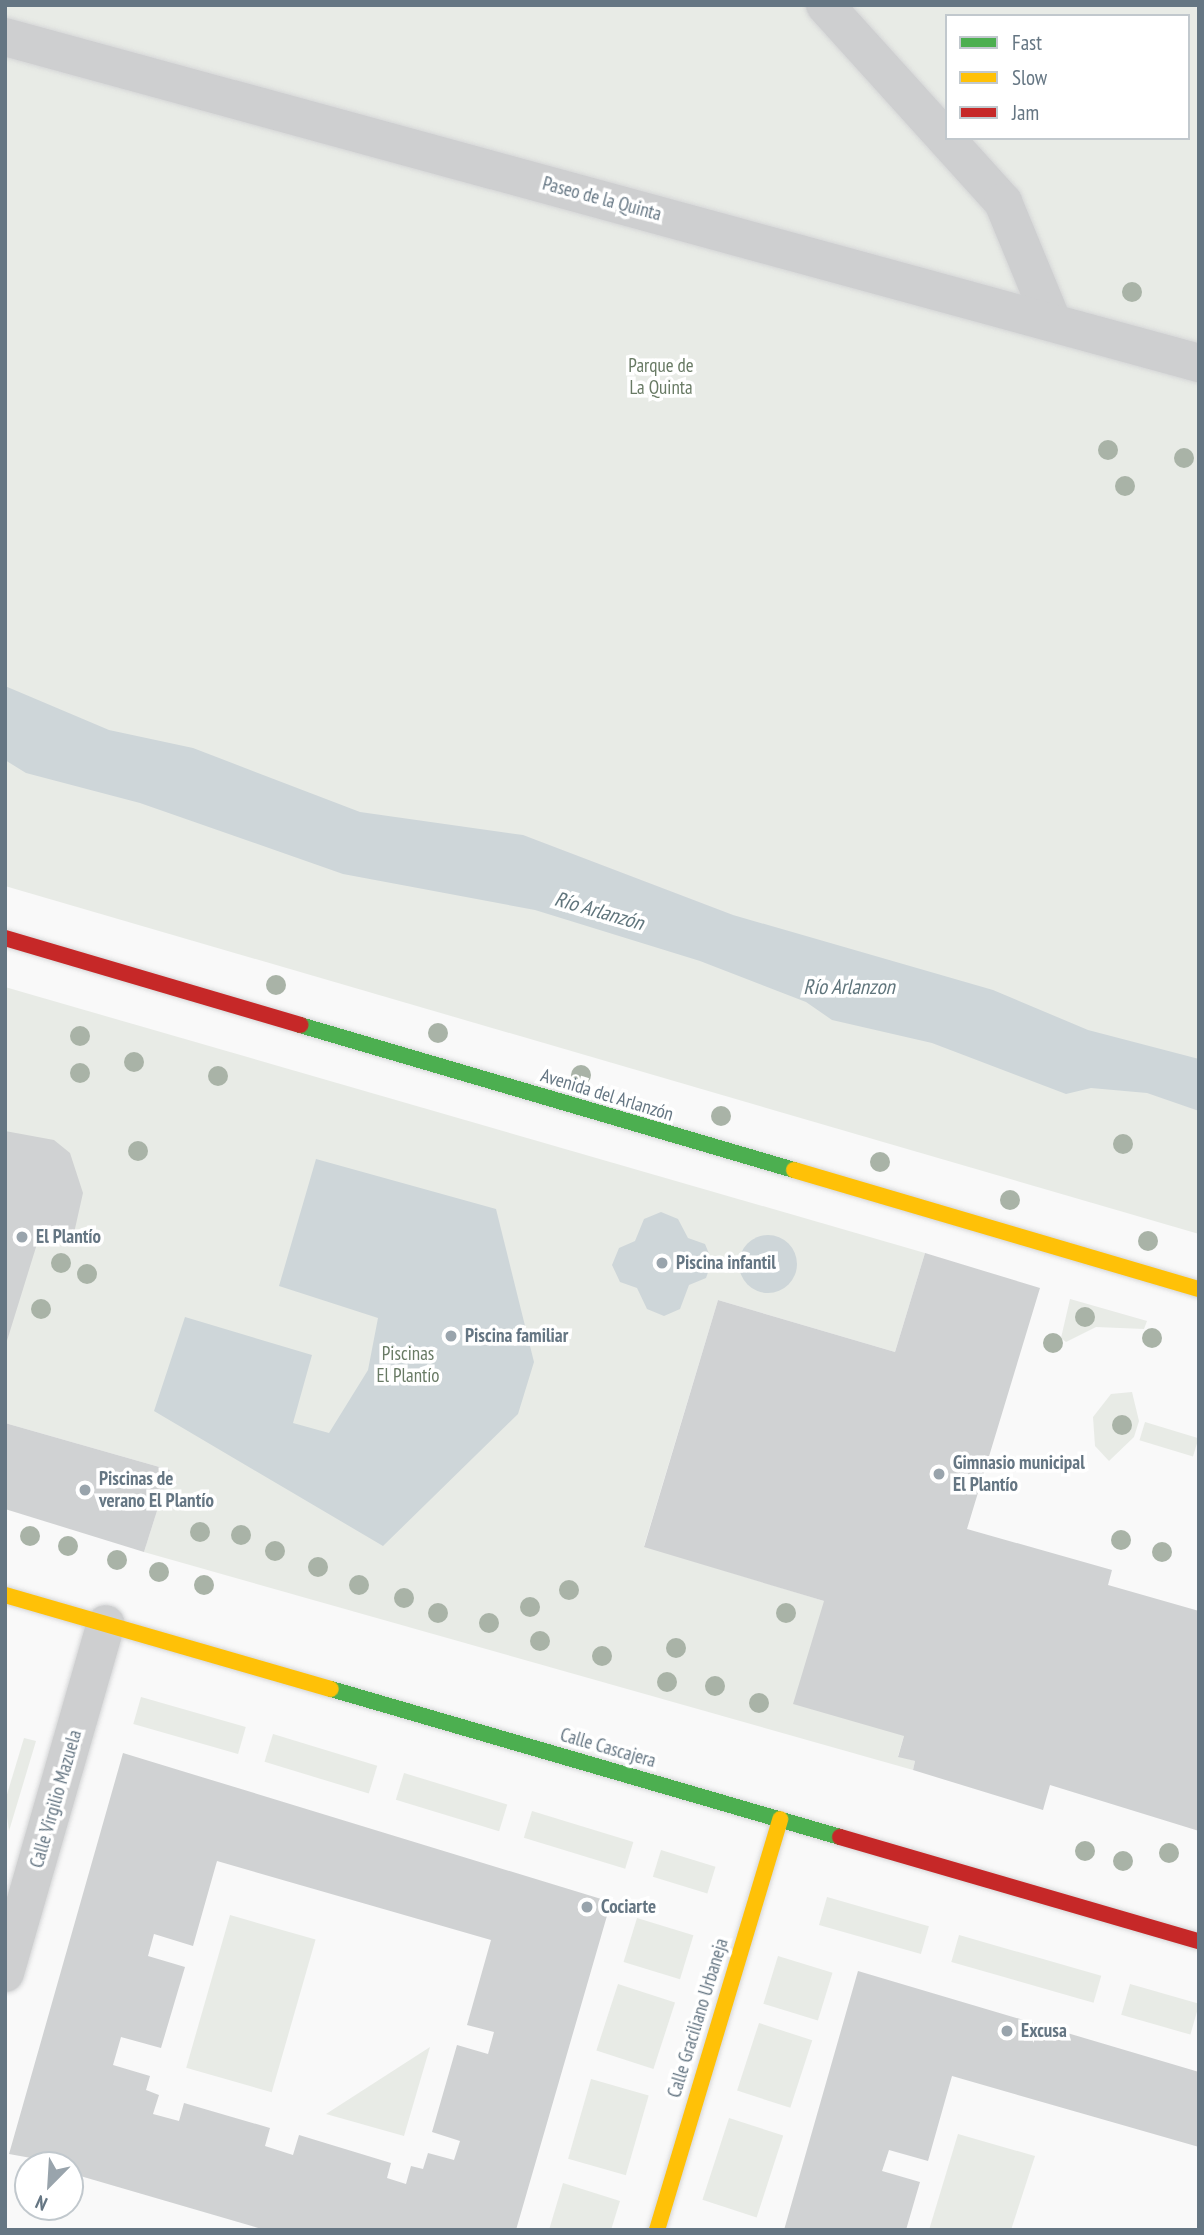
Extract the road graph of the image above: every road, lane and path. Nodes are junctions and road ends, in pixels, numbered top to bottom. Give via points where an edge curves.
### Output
1 (825, 5) edge
2 (5, 37) edge
3 (945, 138) edge
4 (947, 140) edge
5 (1052, 321) junction
6 (1199, 363) edge
7 (5, 938) edge
8 (1199, 1289) edge
9 (5, 1595) edge
10 (106, 1624) junction
11 (780, 1819) junction
12 (1199, 1941) edge
13 (5, 1973) edge
14 (657, 2230) edge

1 - 3 street
2 - 5 street, Paseo de la Quinta
4 - 5 street via 1003,202
5 - 6 street, Paseo de la Quinta
7 - 8 street, Avenida del Arlanzón
9 - 10 street, Calle Cascajera
10 - 11 street, Calle Cascajera
10 - 13 street, Calle Virgilio Mazuela
11 - 12 street, Calle Cascajera
11 - 14 street, Calle Graciliano Urbaneja

